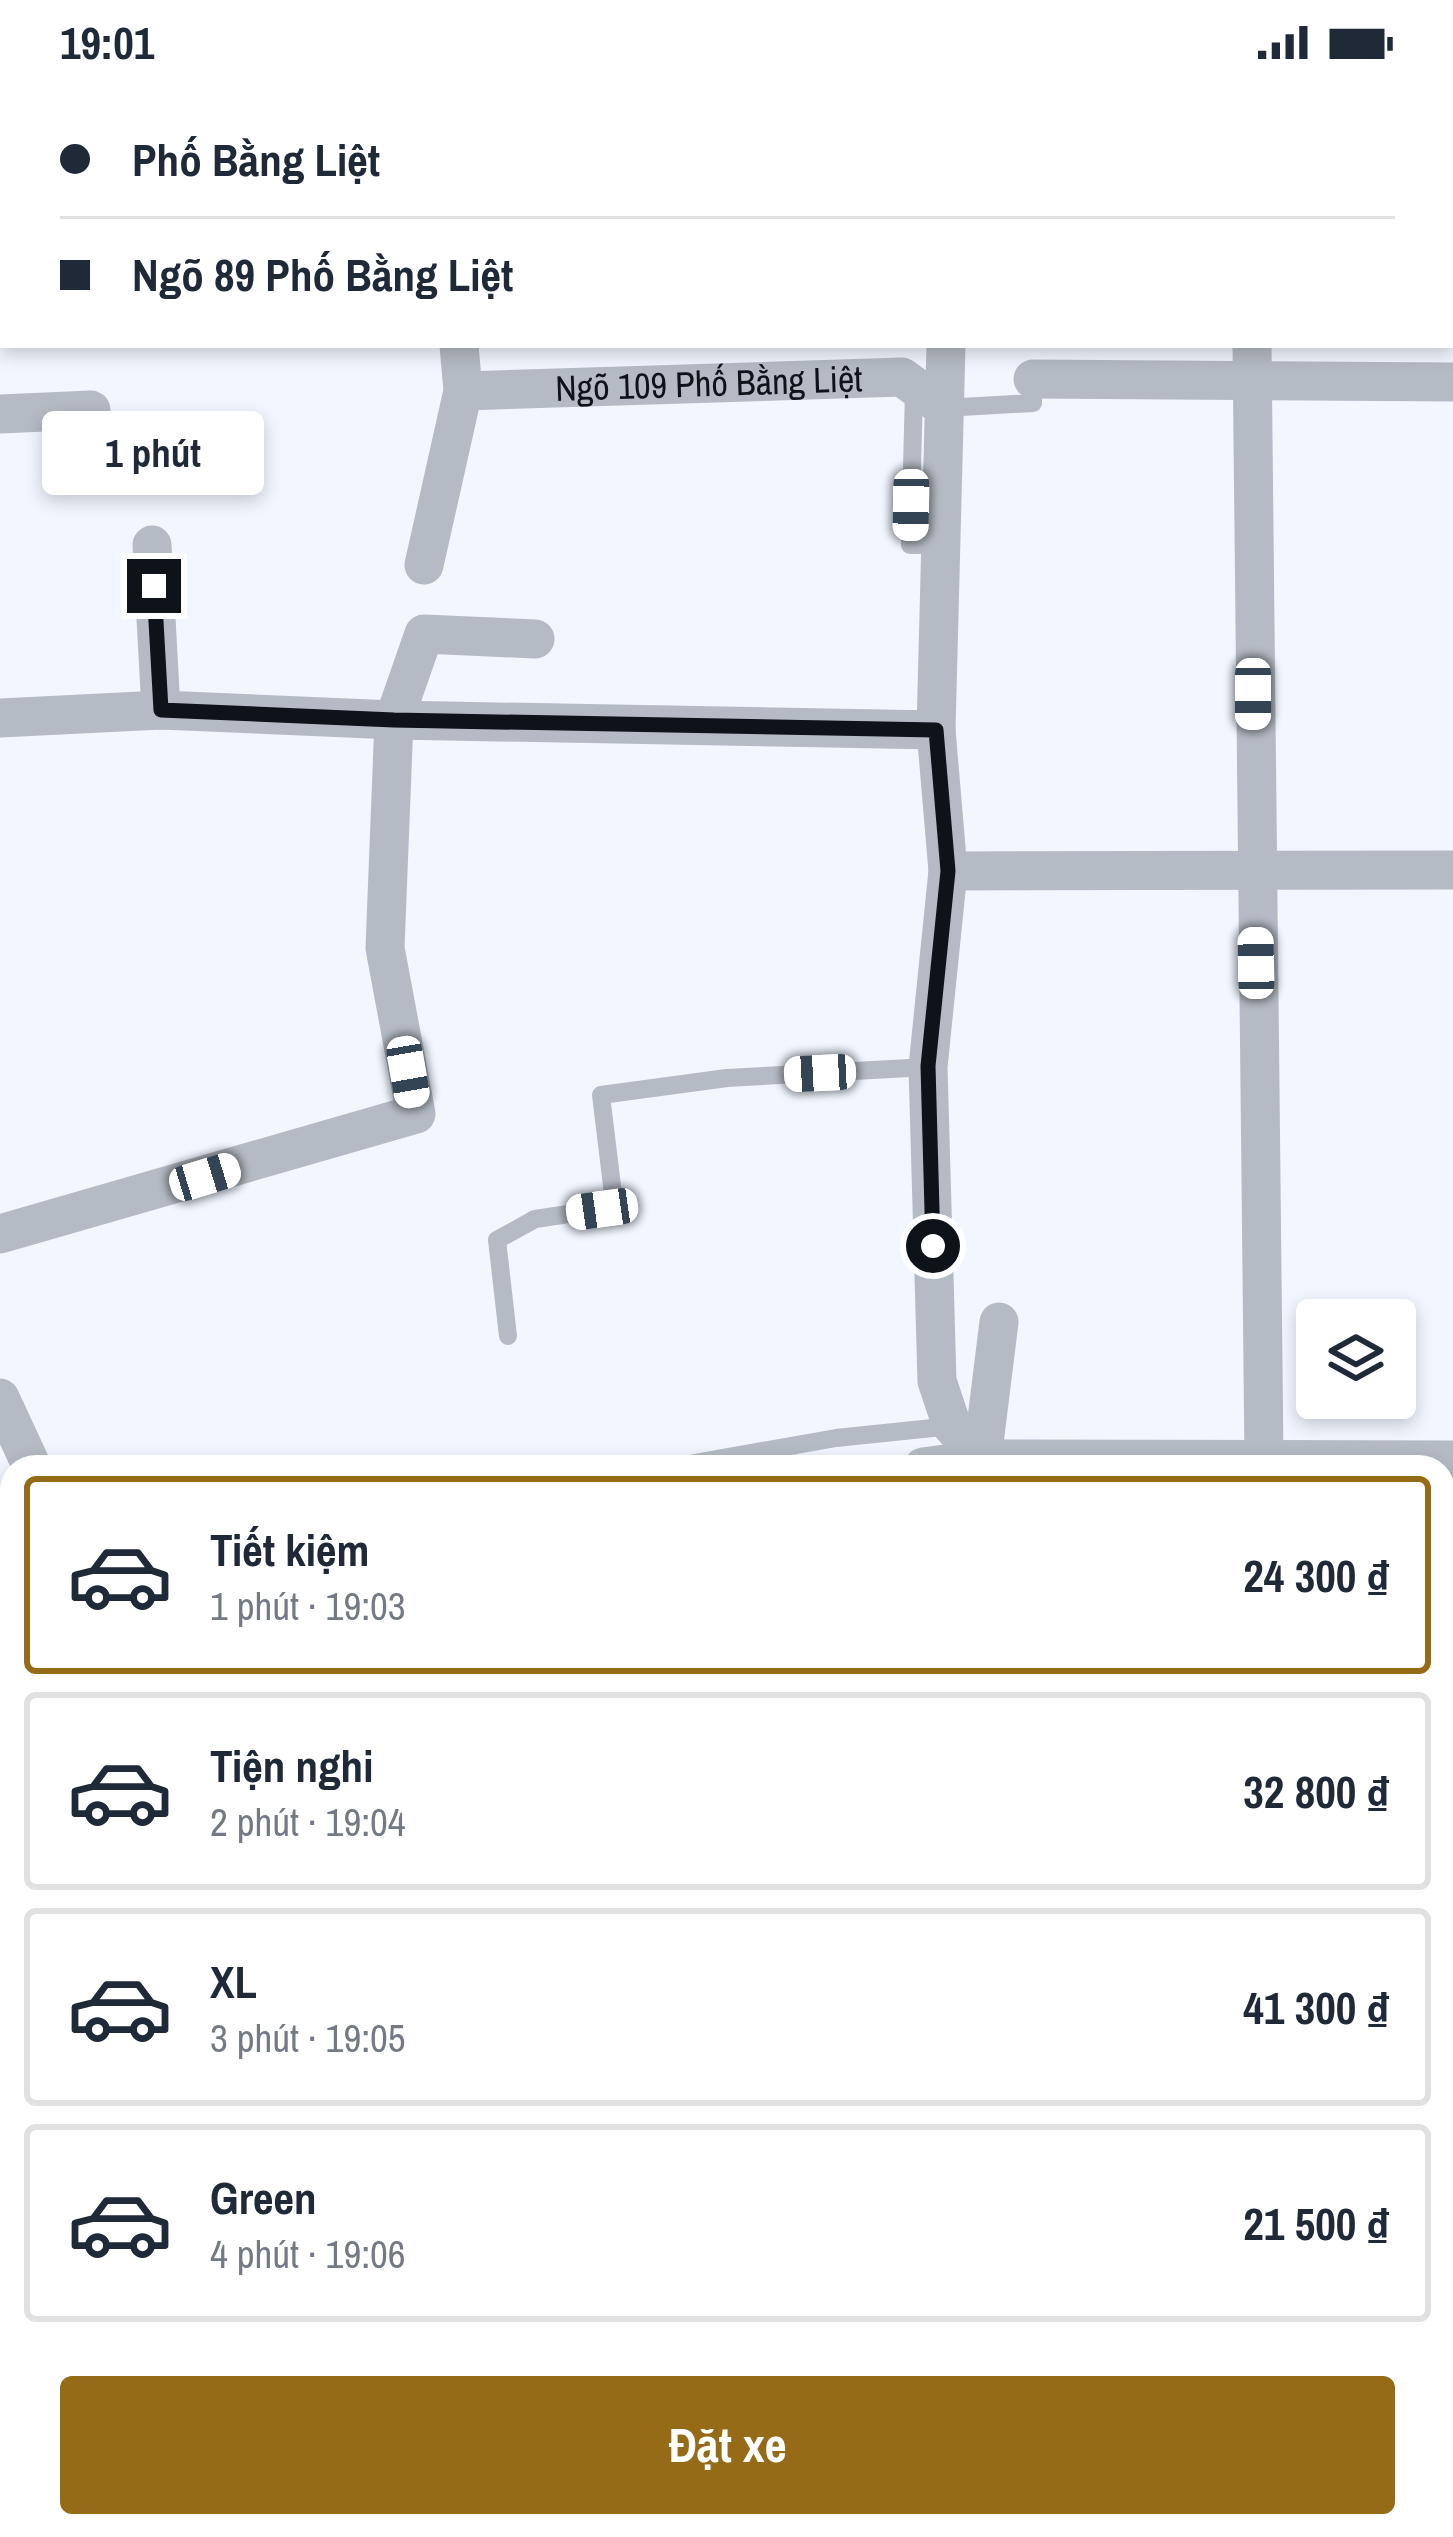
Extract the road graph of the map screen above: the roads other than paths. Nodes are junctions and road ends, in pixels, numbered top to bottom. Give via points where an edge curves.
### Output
1 (459, 348) edge
2 (945, 348) edge
3 (1251, 364) edge
4 (1033, 379) joint
5 (1453, 382) edge
6 (464, 391) junction
7 (929, 397) junction
8 (91, 410) dead end
9 (0, 414) edge
10 (152, 544) dead end
11 (424, 565) dead end
12 (535, 638) dead end
13 (161, 710) junction
14 (0, 718) edge
15 (394, 720) junction
16 (936, 730) junction
17 (1453, 870) edge
18 (948, 871) junction
19 (1255, 872) junction
20 (928, 1066) junction
21 (0, 1234) edge
22 (1000, 1322) dead end
23 (508, 1336) dead end
24 (0, 1398) edge
25 (952, 1426) junction
26 (26, 1455) edge
27 (740, 1455) edge
28 (975, 1455) edge
29 (982, 1455) edge
30 (1264, 1455) edge

1 - 6 street
2 - 7 street
3 - 4 street
3 - 5 street
3 - 19 street
4 - 7 lane via 1033,403
6 - 7 street, Ngõ 109 Phố Bằng Liệt via 902,377
6 - 11 street
7 - 16 street
8 - 9 street
10 - 13 street
12 - 15 street via 424,634
13 - 14 street
13 - 15 street
15 - 16 street
15 - 21 street via 386,948 416,1114
16 - 18 street
17 - 19 street
18 - 19 street
18 - 20 street
19 - 30 street
20 - 23 lane via 601,1095 611,1203 535,1219 497,1240
20 - 25 street via 937,1381
22 - 29 street
24 - 26 street
25 - 27 lane
25 - 28 street

